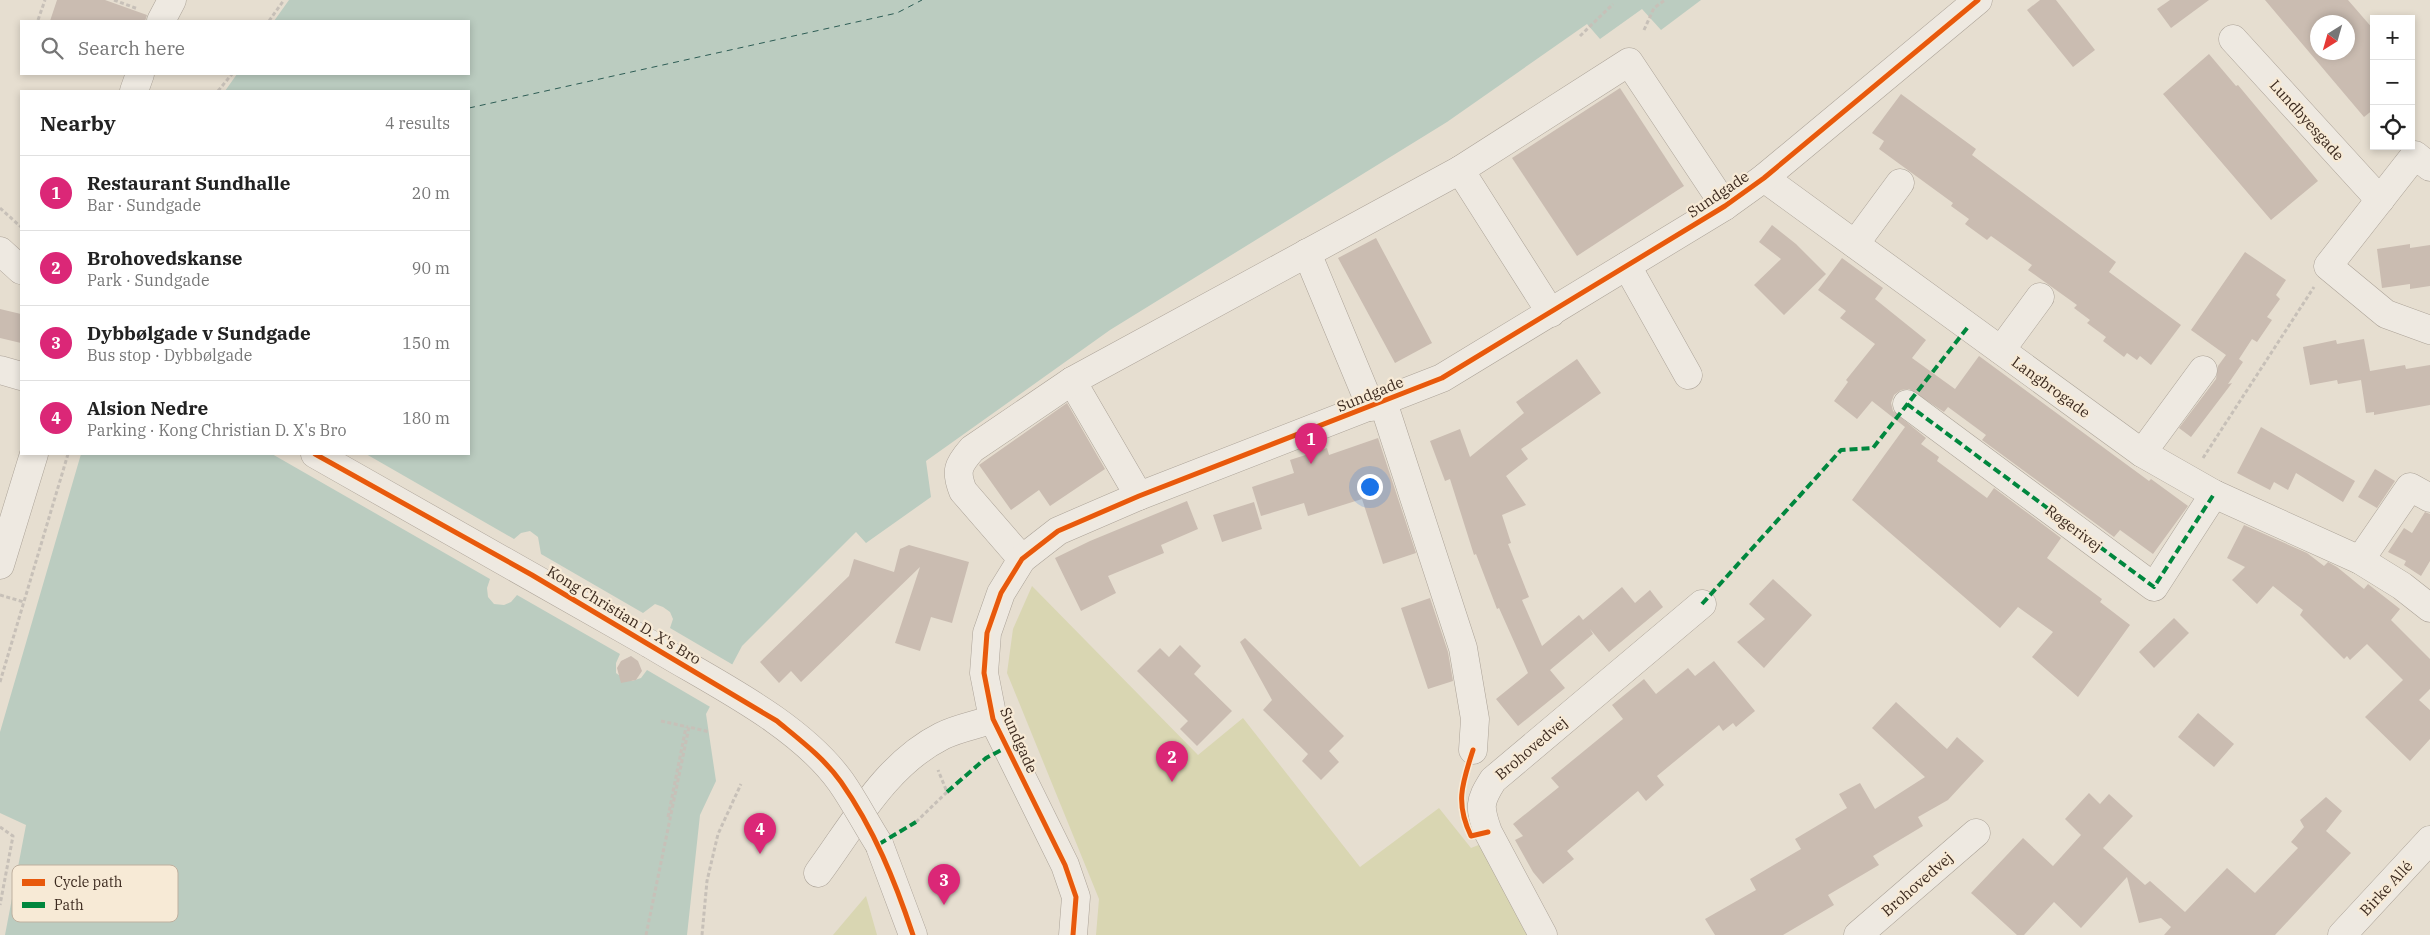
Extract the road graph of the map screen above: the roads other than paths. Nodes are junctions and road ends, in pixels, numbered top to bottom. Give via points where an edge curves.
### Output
1 (172, 0) edge
2 (1978, 0) edge
3 (162, 20) edge
4 (2233, 39) dead end
5 (140, 75) edge
6 (134, 90) edge
7 (2430, 167) edge
8 (1460, 170) junction
9 (1764, 178) junction
10 (1900, 183) dead end
11 (2380, 200) junction
12 (1725, 206) junction
13 (1855, 244) junction
14 (0, 251) edge
15 (1307, 253) junction
16 (1627, 266) junction
17 (20, 269) edge
18 (2040, 297) dead end
19 (1551, 313) junction
20 (2430, 330) edge
21 (2000, 350) junction
22 (0, 370) edge
23 (2203, 370) dead end
24 (1688, 375) dead end
25 (20, 376) edge
26 (1072, 380) junction
27 (1907, 404) dead end
28 (1377, 405) junction
29 (2142, 453) junction
30 (34, 455) edge
31 (317, 455) edge
32 (2214, 494) junction
33 (1139, 496) junction
34 (2430, 498) edge
35 (1022, 559) junction
36 (2360, 560) junction
37 (0, 565) edge
38 (1702, 604) dead end
39 (2430, 608) edge
40 (993, 719) junction
41 (1473, 750) dead end
42 (1976, 833) dead end
43 (2430, 840) edge
44 (818, 873) dead end
45 (913, 935) edge
46 (1073, 935) edge
47 (1543, 935) edge
48 (1858, 935) edge
49 (2342, 935) edge

1 - 3 street
2 - 9 street, Sundgade
4 - 11 street, Lundbyesgade
5 - 6 street
7 - 11 street via 2415,155
8 - 12 street via 1629,62
8 - 15 street
8 - 19 street
9 - 12 street, Sundgade
9 - 13 street, Langbrogade
10 - 13 street
11 - 20 street via 2328,266 2386,314
12 - 16 street, Sundgade
13 - 21 street, Langbrogade
14 - 17 street
15 - 26 street
15 - 28 street
16 - 19 street, Sundgade
16 - 24 street
18 - 21 street
19 - 28 street, Sundgade via 1442,378
21 - 29 street, Langbrogade
22 - 25 street
23 - 29 street
26 - 33 street
26 - 35 street via 972,449 960,463 957,477 963,491
27 - 32 street, Røgerivej via 2154,587
28 - 33 street, Sundgade
28 - 41 street, Sundgade via 1463,648 1475,719
29 - 32 street, Langbrogade
30 - 37 street
31 - 45 street, Kong Christian D. X's Bro, bridge via 532,575 777,721 812,750 841,782 879,844
32 - 36 street, Langbrogade
33 - 35 street, Sundgade via 1058,531
34 - 36 street via 2410,488
35 - 40 street, Sundgade via 1001,593 987,633 984,672
36 - 39 street, Langbrogade
38 - 47 street, Brohovedvej via 1493,780 1482,798 1482,816 1488,832
40 - 44 street, Sundgade via 943,735 915,753 890,776
40 - 46 street, Sundgade via 1065,864 1076,898
42 - 48 street, Brohovedvej
43 - 49 street, Birke Allé

